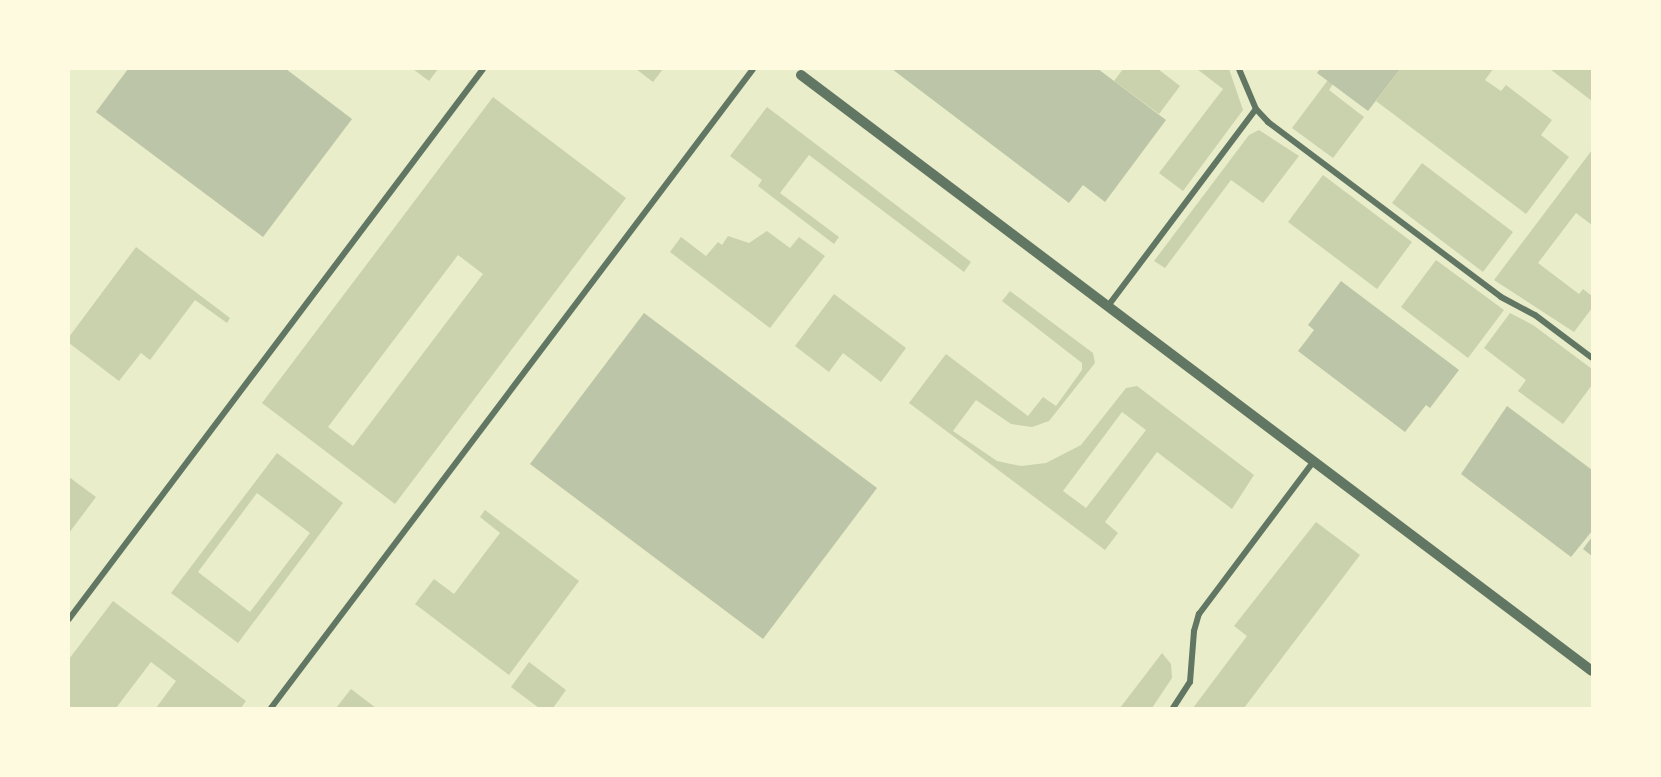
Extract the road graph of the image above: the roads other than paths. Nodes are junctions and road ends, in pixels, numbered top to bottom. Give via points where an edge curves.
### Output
1 (483, 69) edge
2 (753, 69) edge
3 (1239, 69) edge
4 (801, 75) dead end
5 (1256, 109) junction
6 (1108, 306) junction
7 (1592, 358) edge
8 (1314, 461) junction
9 (69, 619) edge
10 (1592, 670) edge
11 (271, 708) edge
12 (1173, 708) edge

1 - 9 street
2 - 11 street
3 - 5 street
4 - 6 street
5 - 6 street
5 - 7 street via 1501,297 1535,315
6 - 8 street
8 - 10 street
8 - 12 street via 1199,614 1190,682

